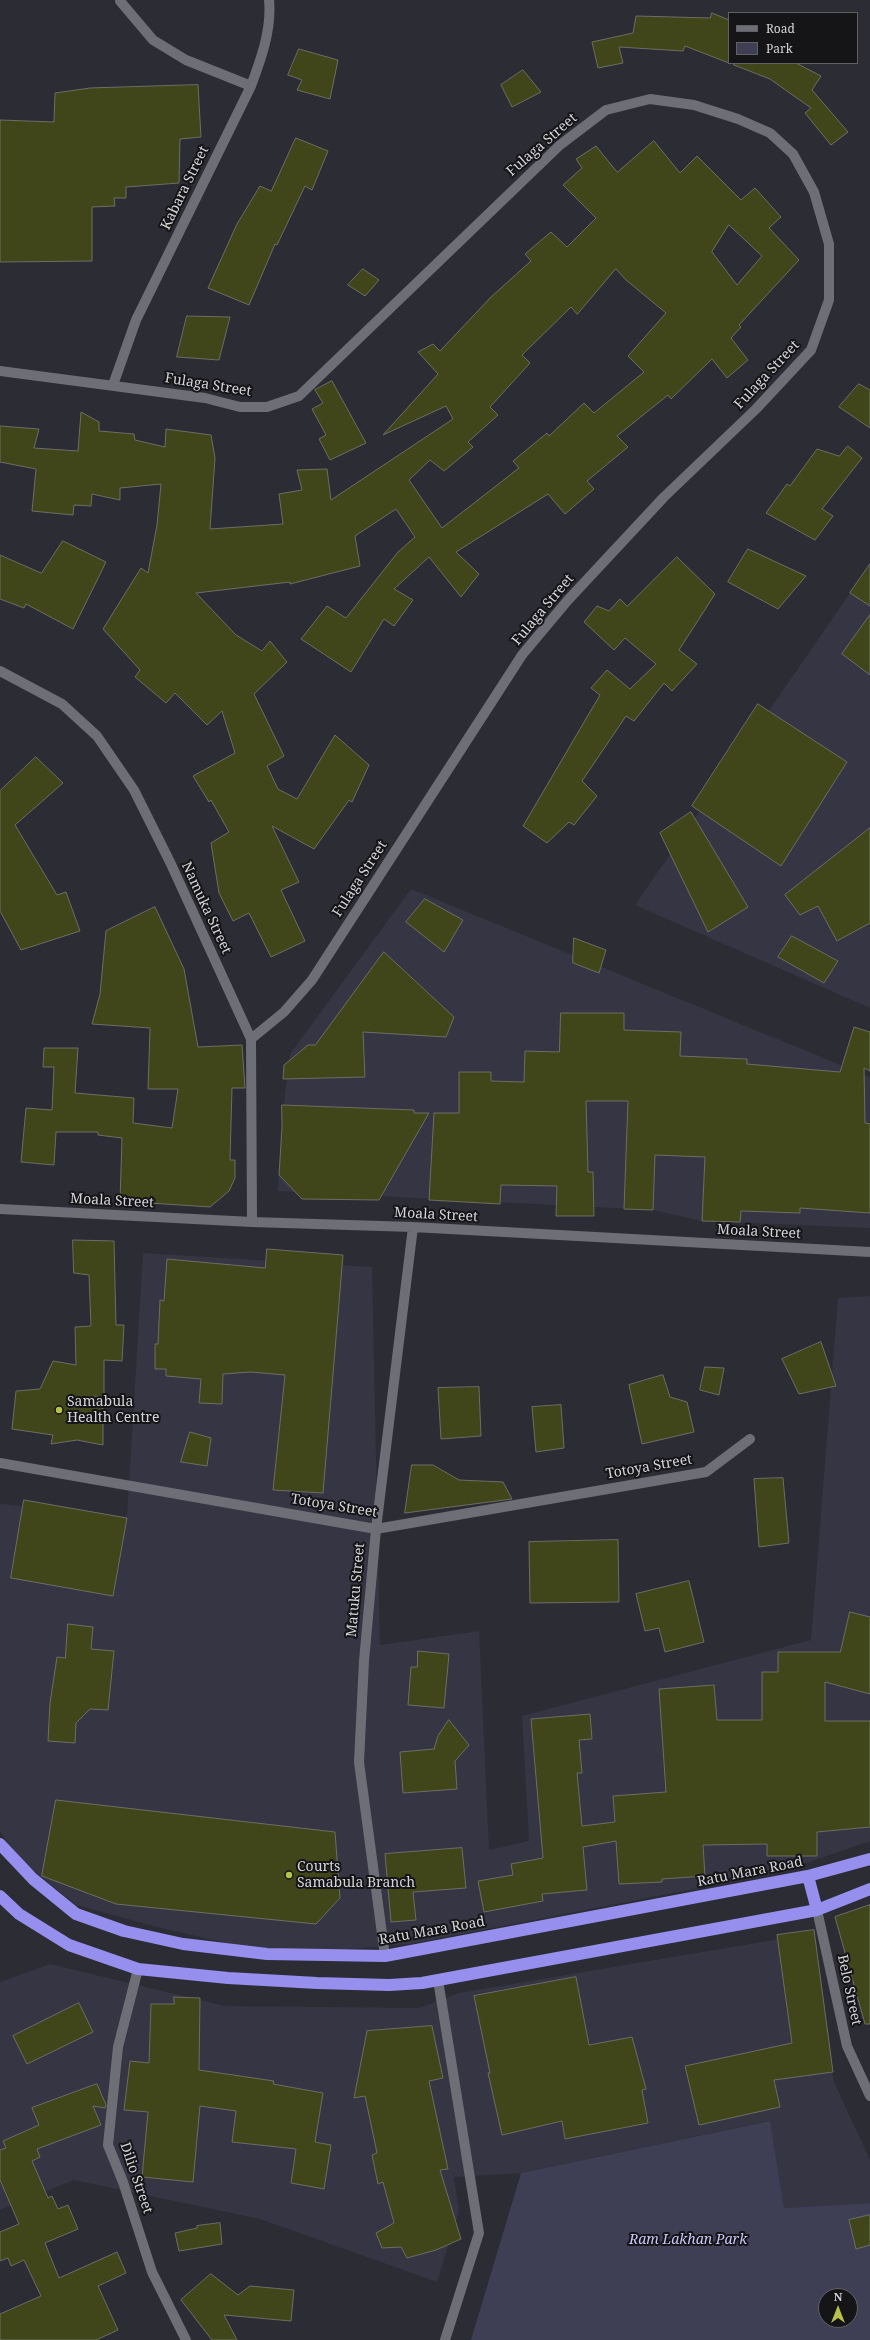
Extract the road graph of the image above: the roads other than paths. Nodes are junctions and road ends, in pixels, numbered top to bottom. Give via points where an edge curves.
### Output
1 (269, 0) edge
2 (120, 1) edge
3 (251, 86) junction
4 (0, 371) edge
5 (113, 385) junction
6 (0, 671) edge
7 (251, 1039) junction
8 (0, 1209) edge
9 (252, 1222) junction
10 (413, 1227) junction
11 (870, 1252) edge
12 (750, 1440) dead end
13 (0, 1463) edge
14 (376, 1529) junction
15 (0, 1844) edge
16 (870, 1858) edge
17 (808, 1876) junction
18 (870, 1889) edge
19 (0, 1896) edge
20 (817, 1910) junction
21 (385, 1956) junction
22 (138, 1969) junction
23 (438, 1980) junction
24 (870, 2096) edge
25 (186, 2340) edge
26 (445, 2340) edge

1 - 3 street, Kabara Street via 270,13 263,51
2 - 3 street via 153,40 186,60
3 - 5 street, Kabara Street via 136,320
4 - 5 street, Fulaga Street
5 - 7 street, Fulaga Street via 205,398 240,407 267,407 299,396 560,145 606,110 650,99 694,105 738,119 770,134 793,154 814,192 828,244 828,300 811,350 756,409 664,497 568,600 522,655 312,980 284,1012
6 - 7 street, Namuka Street via 62,704 97,736 134,790
7 - 9 street, Namuka Street
8 - 9 street, Moala Street
9 - 10 street, Moala Street
10 - 11 street, Moala Street
10 - 14 street, Matuku Street
12 - 14 street, Totoya Street via 706,1472
13 - 14 street, Totoya Street
14 - 21 street, Matuku Street via 364,1661 359,1762
15 - 21 highway, Ratu Mara Road via 33,1879 76,1914 124,1931 183,1944 267,1954
16 - 17 highway, Ratu Mara Road
17 - 20 highway
17 - 21 highway, Ratu Mara Road
18 - 20 highway
19 - 22 highway via 18,1914 69,1945
20 - 23 highway
20 - 24 street, Belo Street via 847,2046
22 - 23 highway via 318,1983 389,1985
22 - 25 street, Dilio Street via 118,2047 108,2145 123,2182 152,2272
23 - 26 street via 479,2233

